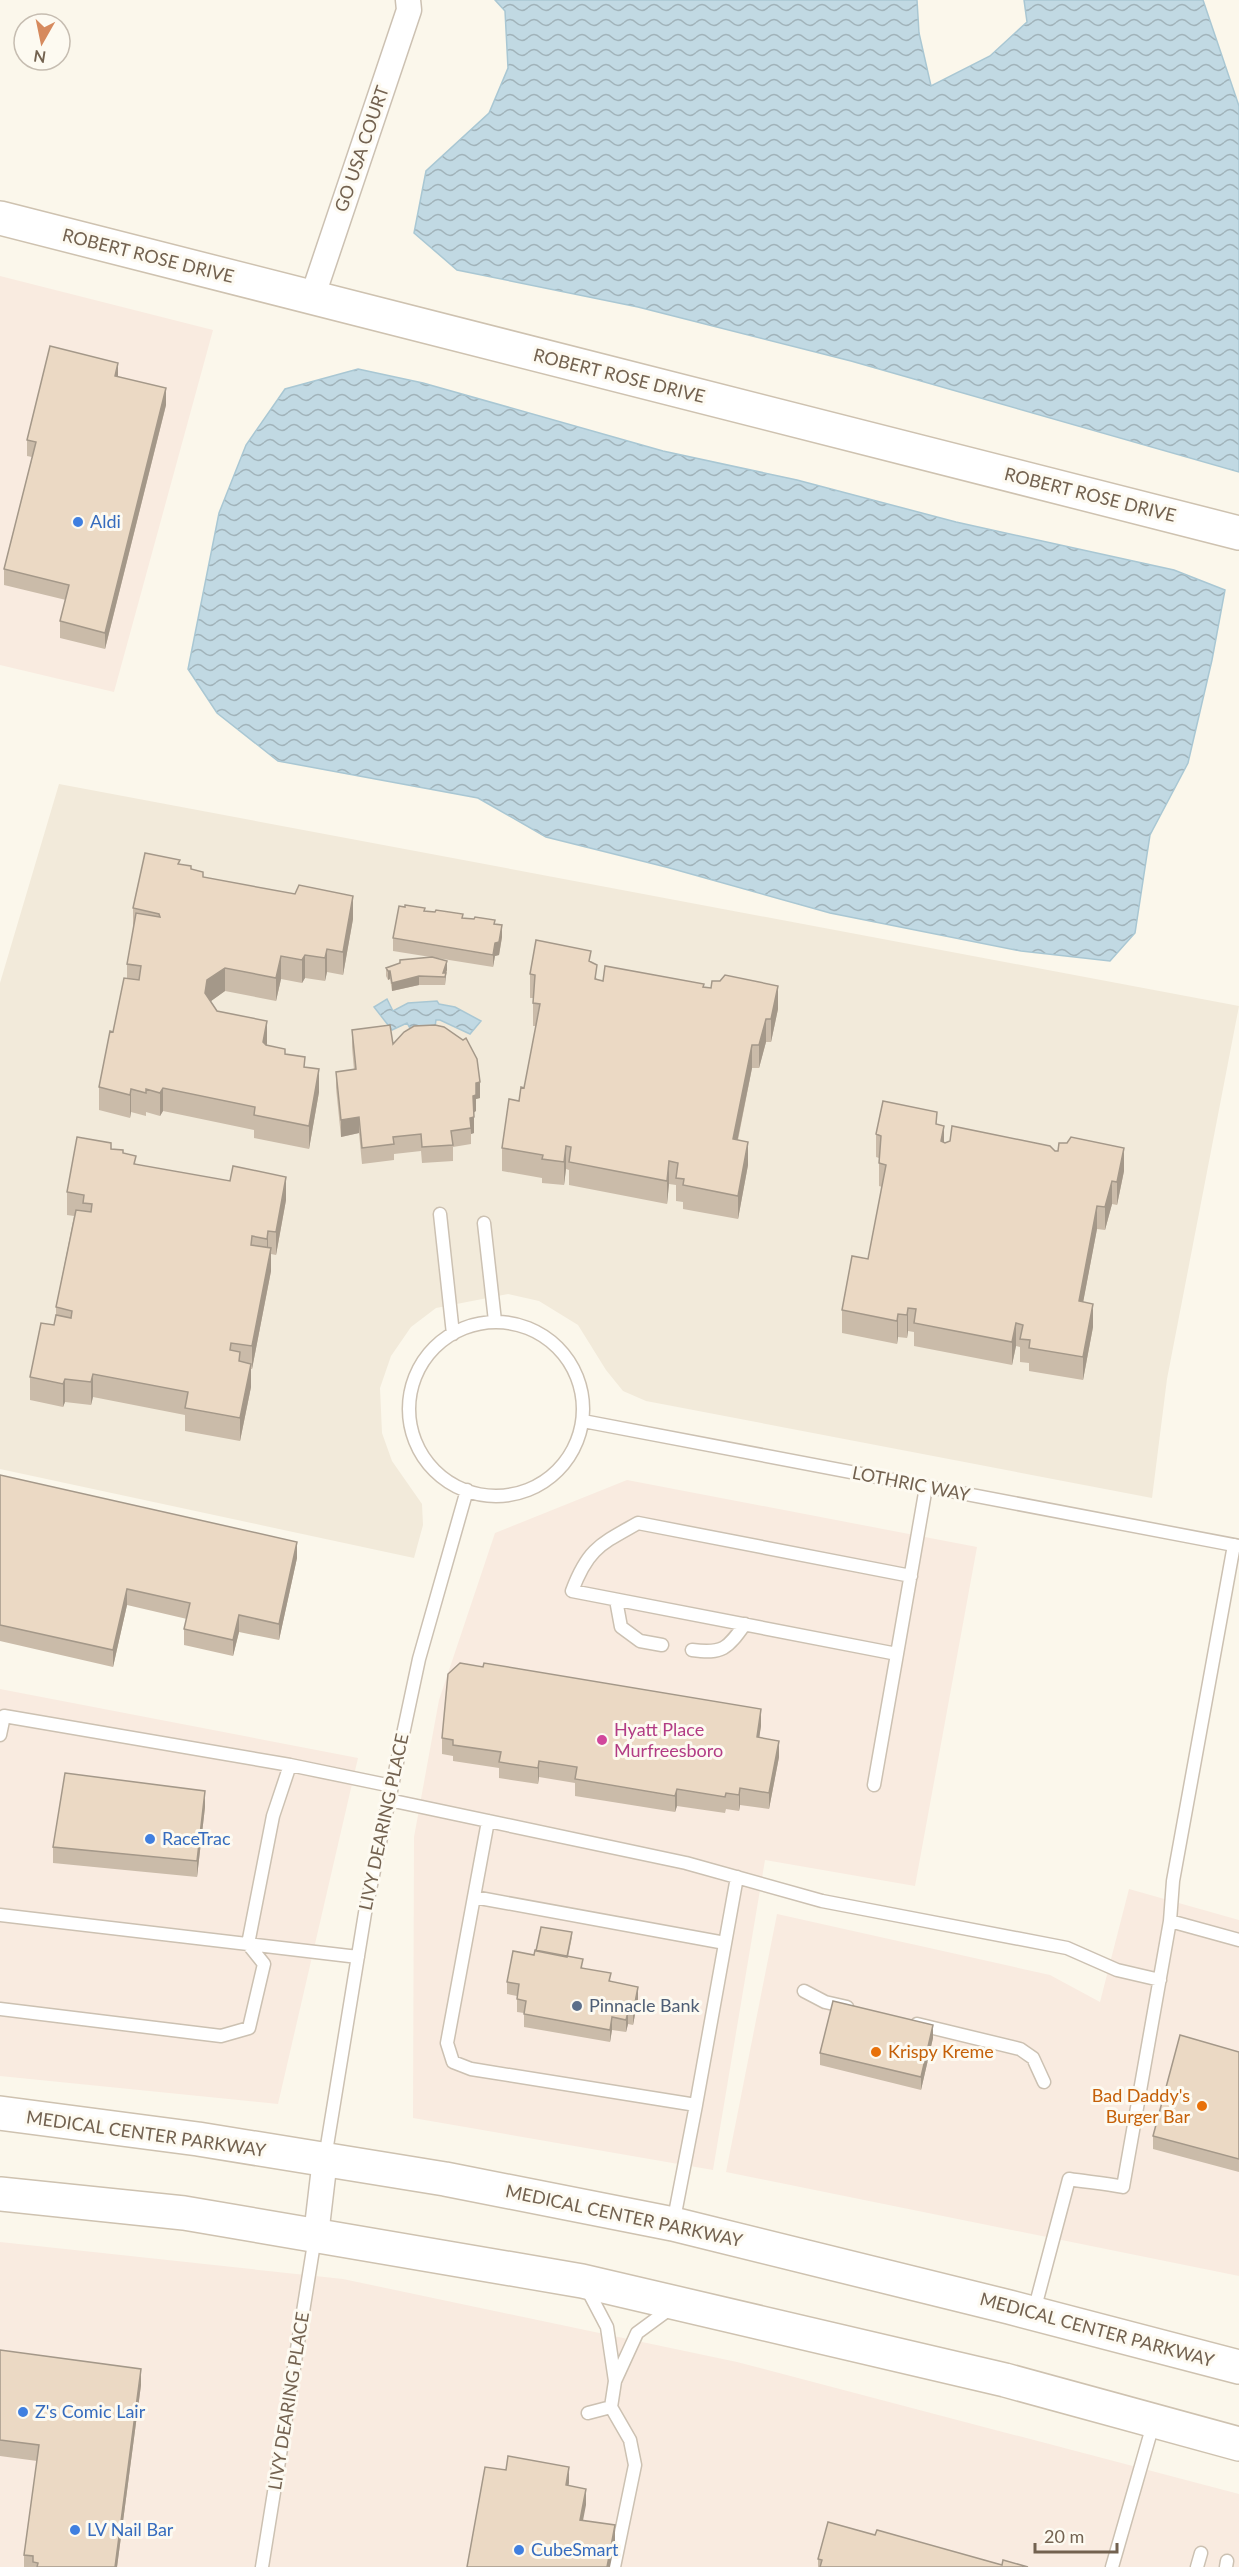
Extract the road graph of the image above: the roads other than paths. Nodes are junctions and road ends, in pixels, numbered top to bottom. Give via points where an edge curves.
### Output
1 (408, 0) edge
2 (0, 218) edge
3 (312, 298) junction
4 (1239, 533) edge
5 (440, 1214) dead end
6 (484, 1223) dead end
7 (495, 1321) junction
8 (453, 1334) junction
9 (583, 1421) junction
10 (926, 1487) junction
11 (467, 1491) junction
12 (1236, 1545) edge
13 (910, 1576) junction
14 (616, 1600) junction
15 (745, 1624) junction
16 (662, 1645) dead end
17 (692, 1650) dead end
18 (897, 1654) junction
19 (0, 1735) edge
20 (290, 1765) junction
21 (874, 1785) dead end
22 (392, 1786) junction
23 (389, 1800) junction
24 (488, 1821) junction
25 (737, 1877) junction
26 (474, 1897) junction
27 (0, 1915) edge
28 (1170, 1921) junction
29 (1239, 1940) edge
30 (725, 1943) junction
31 (248, 1944) junction
32 (358, 1957) junction
33 (1160, 1980) junction
34 (804, 1991) dead end
35 (0, 2009) edge
36 (860, 2010) edge
37 (906, 2021) edge
38 (1044, 2082) dead end
39 (696, 2105) junction
40 (0, 2114) edge
41 (325, 2159) junction
42 (0, 2194) edge
43 (672, 2224) junction
44 (316, 2235) junction
45 (582, 2281) junction
46 (677, 2303) junction
47 (1033, 2313) junction
48 (1239, 2367) edge
49 (615, 2381) junction
50 (611, 2407) junction
51 (588, 2413) dead end
52 (1155, 2421) junction
53 (1239, 2444) edge
54 (1201, 2553) dead end
55 (262, 2567) edge
56 (614, 2567) edge
57 (1112, 2567) edge
58 (1197, 2567) edge

1 - 3 street, GO USA COURT via 409,10
2 - 3 main road, ROBERT ROSE DRIVE
3 - 4 main road, ROBERT ROSE DRIVE
5 - 8 lane
6 - 7 lane
7 - 8 lane
7 - 9 lane via 523,1327 550,1340 571,1363 582,1391
8 - 11 lane via 438,1344 419,1368 410,1396 410,1424 419,1450 435,1472
9 - 10 lane, LOTHRIC WAY
9 - 11 lane via 575,1448 560,1470 537,1486 511,1495 484,1496
10 - 12 lane, LOTHRIC WAY
10 - 13 lane
11 - 22 lane, LIVY DEARING PLACE via 419,1659
12 - 28 lane via 1173,1881
13 - 14 lane via 638,1523 597,1546 580,1570 572,1591
13 - 18 lane
14 - 15 lane
14 - 16 lane via 621,1627 640,1641
15 - 17 lane via 729,1645 714,1653
15 - 18 lane
18 - 21 lane
19 - 20 lane via 4,1716
20 - 22 lane
20 - 31 lane via 273,1816
22 - 23 lane, LIVY DEARING PLACE
23 - 24 lane
23 - 32 lane, LIVY DEARING PLACE
24 - 25 lane
24 - 26 lane
25 - 30 lane
25 - 33 lane via 822,1901 1067,1948 1117,1970
26 - 30 lane
26 - 39 lane via 447,2043 453,2062 471,2069
27 - 31 lane
28 - 29 lane
28 - 33 lane
30 - 39 lane
31 - 32 lane
31 - 35 lane via 264,1964 249,2028 221,2036
32 - 41 lane, LIVY DEARING PLACE
33 - 47 lane via 1123,2187 1069,2179
34 - 36 lane via 825,2002
37 - 38 lane via 1020,2049 1034,2058
39 - 43 lane
40 - 41 main road, MEDICAL CENTER PARKWAY
41 - 43 main road, MEDICAL CENTER PARKWAY
41 - 44 street
42 - 44 main road via 184,2213
43 - 47 main road, MEDICAL CENTER PARKWAY
44 - 45 main road
44 - 55 lane, LIVY DEARING PLACE
45 - 46 main road
45 - 49 lane via 607,2327
46 - 49 lane via 637,2333
46 - 52 main road via 1005,2380
47 - 48 main road, MEDICAL CENTER PARKWAY
49 - 50 lane
50 - 51 lane
50 - 56 lane via 630,2440 635,2465
52 - 53 main road
52 - 57 lane
54 - 58 lane

